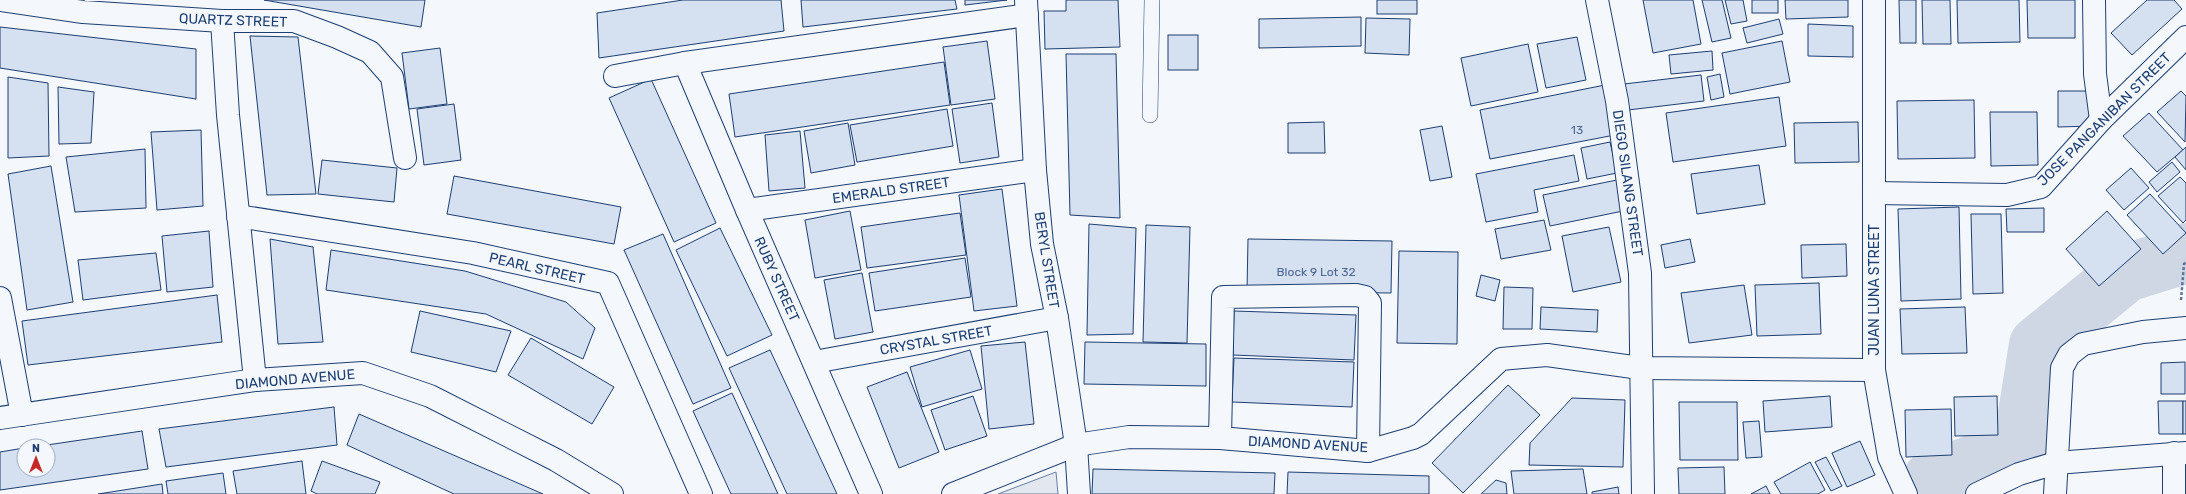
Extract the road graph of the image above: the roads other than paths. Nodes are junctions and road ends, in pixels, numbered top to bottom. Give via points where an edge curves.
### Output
1 (0, 0) edge
2 (1152, 0) edge
3 (1597, 0) edge
4 (1874, 0) edge
5 (2094, 0) edge
6 (1026, 8) edge
7 (222, 21) junction
8 (2186, 37) edge
9 (685, 63) junction
10 (615, 76) dead end
11 (1150, 115) dead end
12 (2102, 120) junction
13 (405, 158) dead end
14 (1035, 170) junction
15 (1874, 193) junction
16 (747, 210) junction
17 (238, 216) junction
18 (0, 298) edge
19 (1057, 318) junction
20 (2183, 328) edge
21 (814, 362) junction
22 (1640, 368) junction
23 (1874, 370) junction
24 (255, 380) junction
25 (22, 415) junction
26 (0, 418) edge
27 (1220, 438) junction
28 (1076, 445) junction
29 (1368, 451) junction
30 (2180, 453) edge
31 (2056, 464) junction
32 (612, 494) edge
33 (701, 494) edge
34 (871, 494) edge
35 (953, 494) edge
36 (1080, 494) edge
37 (1643, 494) edge
38 (1906, 494) edge
39 (1977, 494) edge
40 (2055, 494) edge
41 (2174, 494) edge

1 - 7 street, QUARTZ STREET via 83,12
2 - 11 lane
3 - 22 street, DIEGO SILANG STREET via 1617,101 1640,273
4 - 15 street, JUAN LUNA STREET
5 - 12 street via 2095,74
6 - 9 street
6 - 14 street, BERYL STREET
7 - 13 street, QUARTZ STREET via 294,21 370,52 392,77
7 - 17 street
8 - 12 street, JOSE PANGANIBAN STREET
9 - 10 street
9 - 16 street, RUBY STREET
12 - 15 street, JOSE PANGANIBAN STREET via 2041,187 2007,195
14 - 16 street, EMERALD STREET
14 - 19 street, BERYL STREET via 1042,244
15 - 23 street, JUAN LUNA STREET
16 - 21 street, RUBY STREET
17 - 24 street
17 - 33 street, PEARL STREET via 473,253 608,284
18 - 25 street
19 - 21 street, CRYSTAL STREET
19 - 28 street, BERYL STREET
20 - 31 street via 2143,332 2083,344 2069,355 2062,368
21 - 34 street, RUBY STREET
22 - 23 street, JUAN LUNA STREET
22 - 29 street, DIAMOND AVENUE via 1559,356 1500,359 1421,434
22 - 37 street, DIEGO SILANG STREET
23 - 38 street via 1889,457
24 - 25 street, DIAMOND AVENUE
24 - 32 street, DIAMOND AVENUE via 363,373 430,396 556,460
25 - 26 street, DIAMOND AVENUE
27 - 28 street, DIAMOND AVENUE via 1129,437
27 - 29 street, DIAMOND AVENUE
27 - 29 street via 1223,298 1356,295 1370,303
28 - 35 street, DIAMOND AVENUE
28 - 36 street, BERYL STREET
30 - 31 street
30 - 41 street
31 - 39 street via 2019,474
31 - 40 street

